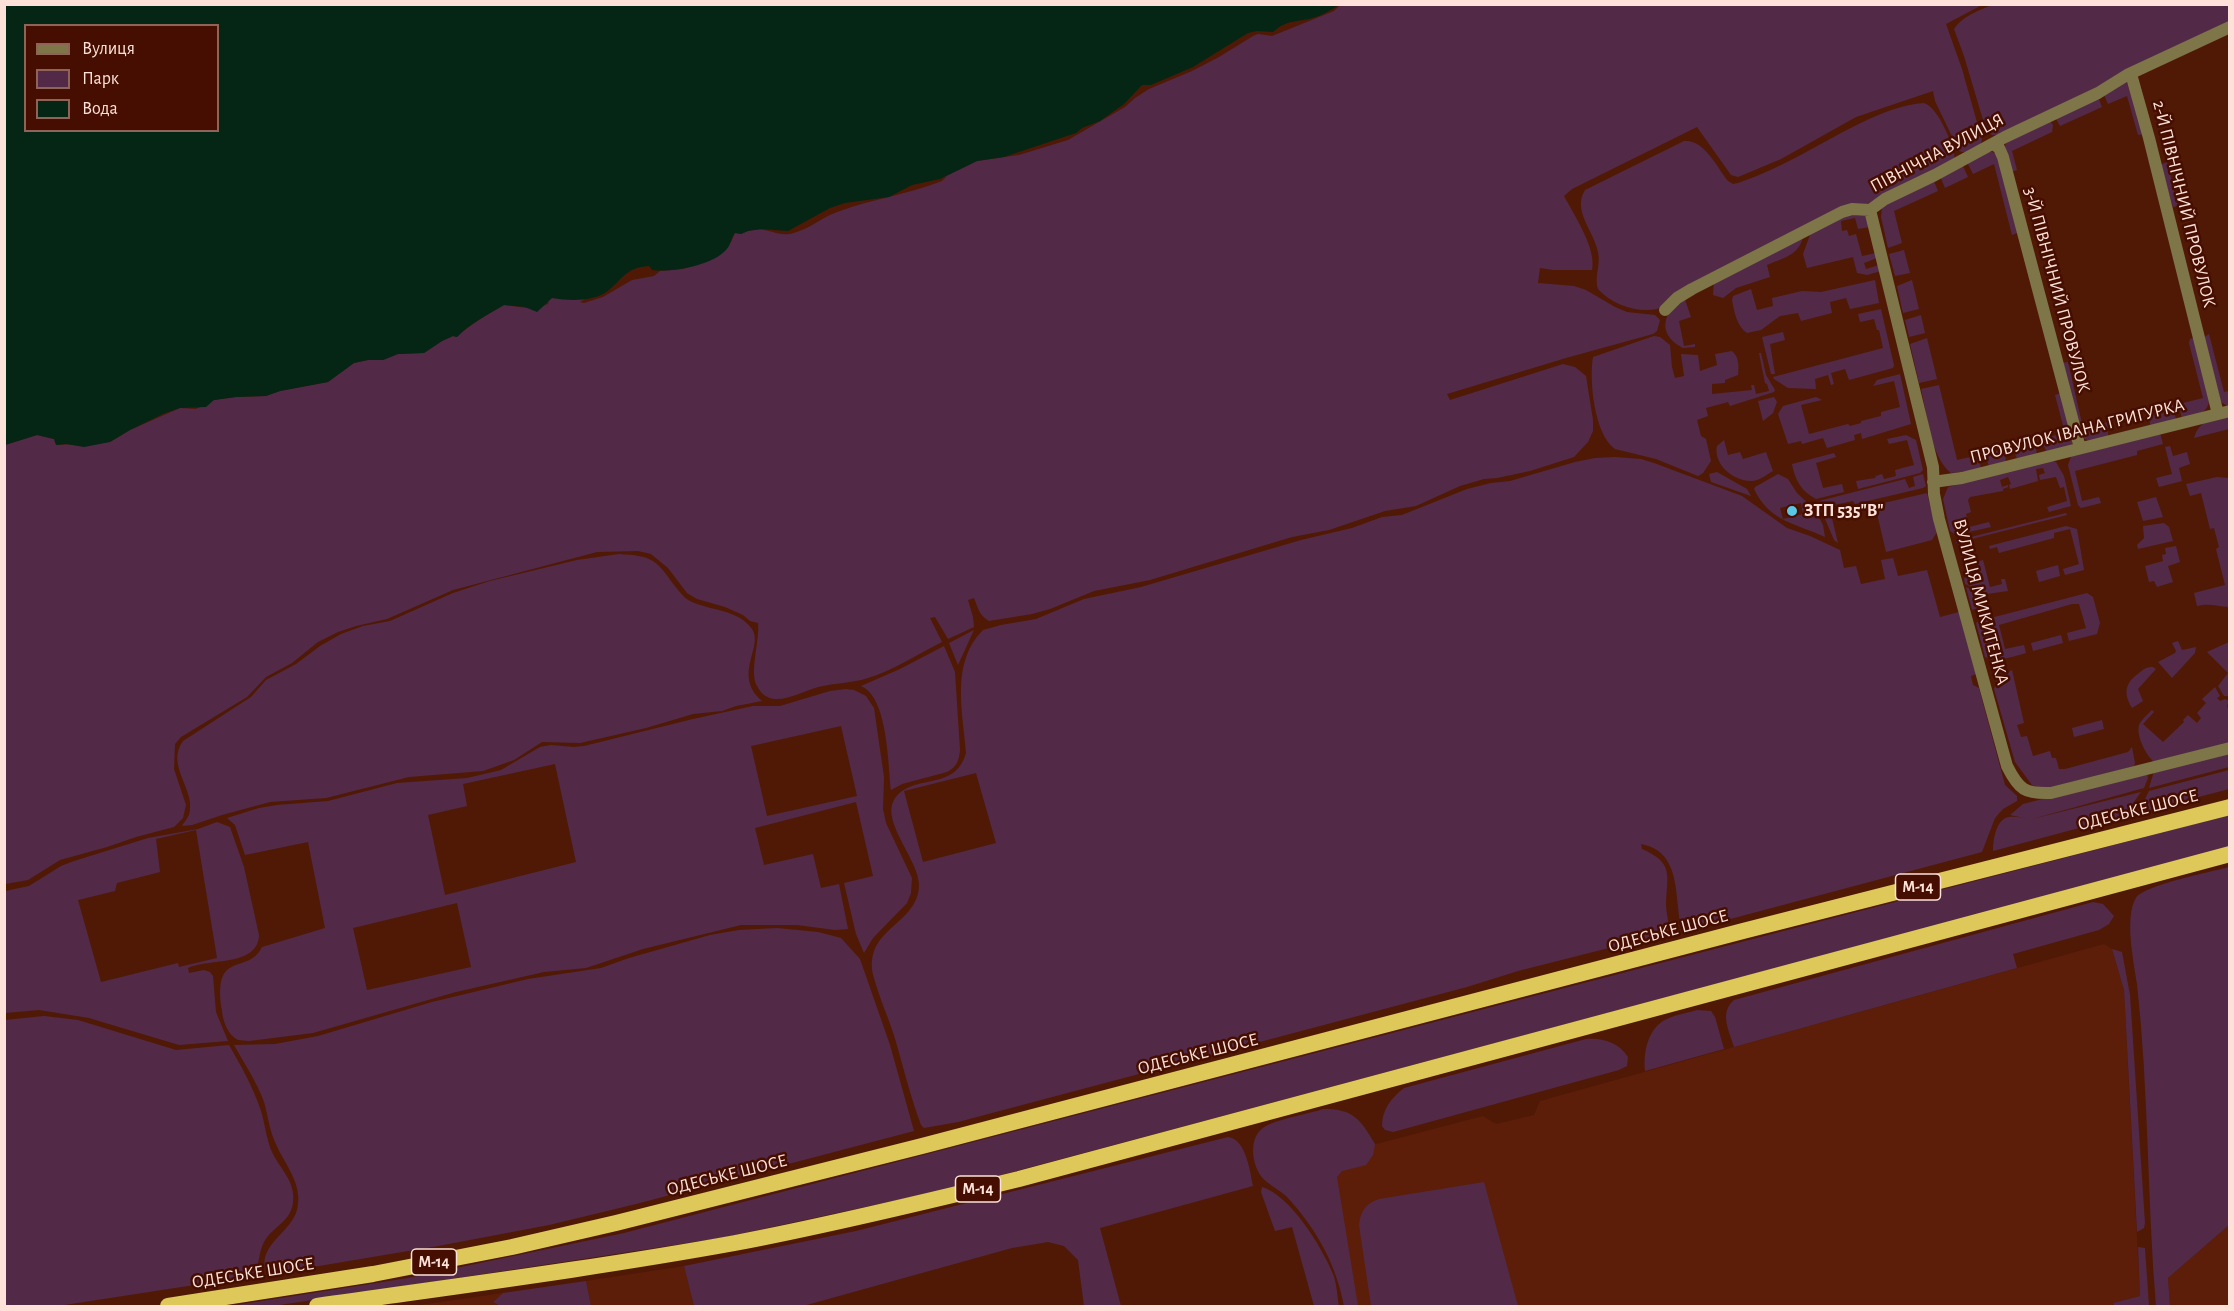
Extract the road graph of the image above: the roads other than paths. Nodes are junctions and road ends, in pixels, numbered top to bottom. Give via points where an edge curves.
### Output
1 (2229, 27) edge
2 (2131, 74) junction
3 (1993, 144) junction
4 (1870, 210) junction
5 (1665, 310) dead end
6 (2224, 412) edge
7 (2080, 448) junction
8 (1933, 482) junction
9 (2229, 748) edge
10 (2229, 807) edge
11 (2229, 854) edge
12 (168, 1306) edge
13 (317, 1306) edge

1 - 2 street, ПІВНІЧНА ВУЛИЦЯ
2 - 3 street, ПІВНІЧНА ВУЛИЦЯ
2 - 6 street, 2-Й ПІВНІЧНИЙ ПРОВУЛОК
3 - 4 street, ПІВНІЧНА ВУЛИЦЯ
3 - 7 street, 3-Й ПІВНІЧНИЙ ПРОВУЛОК via 2003,157
4 - 5 street, ПІВНІЧНА ВУЛИЦЯ via 1842,212 1692,289
4 - 8 street, ВУЛИЦЯ МИКИТЕНКА via 1933,467
6 - 7 street, ПРОВУЛОК ІВАНА ГРИГУРКА
7 - 8 street, ПРОВУЛОК ІВАНА ГРИГУРКА
8 - 9 street, ВУЛИЦЯ МИКИТЕНКА via 1947,550 2007,766 2024,791 2051,793
10 - 12 highway, ОДЕСЬКЕ ШОСЕ / М-14 via 616,1223 373,1274
11 - 13 highway, М-14 via 908,1206 704,1248

